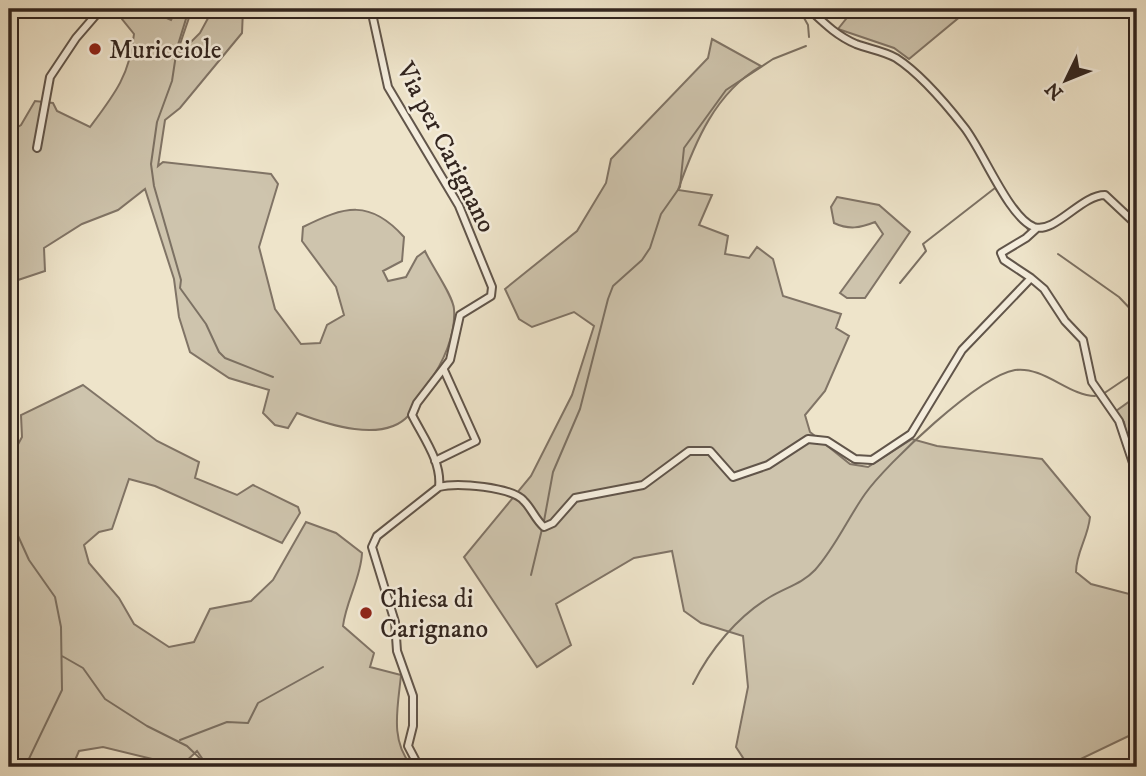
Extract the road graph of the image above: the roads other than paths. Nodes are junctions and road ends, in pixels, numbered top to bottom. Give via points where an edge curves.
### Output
1 (100, 9) edge
2 (371, 9) edge
3 (809, 9) edge
4 (37, 148) dead end
5 (1137, 225) edge
6 (1037, 228) junction
7 (1031, 278) junction
8 (444, 370) junction
9 (435, 461) junction
10 (1137, 475) edge
11 (439, 487) junction
12 (419, 767) edge

1 - 4 street via 50,77
2 - 8 street, Via per Carignano via 388,87 459,206 492,287 491,296 460,315
3 - 6 street via 841,37 893,56 911,70 964,127 1012,205
5 - 6 street via 1113,199 1099,195
6 - 7 street via 1001,253
7 - 10 street via 1083,340 1092,382 1119,421
7 - 11 street via 962,350 911,434 872,460 855,459 827,441 808,439 768,465 733,477 710,451 689,451 643,485 575,498 544,527 524,499 484,486
8 - 9 street, Via per Carignano via 412,415
8 - 9 street via 475,441
9 - 11 street, Via per Carignano
11 - 12 street via 377,536 372,547 413,696 408,746

